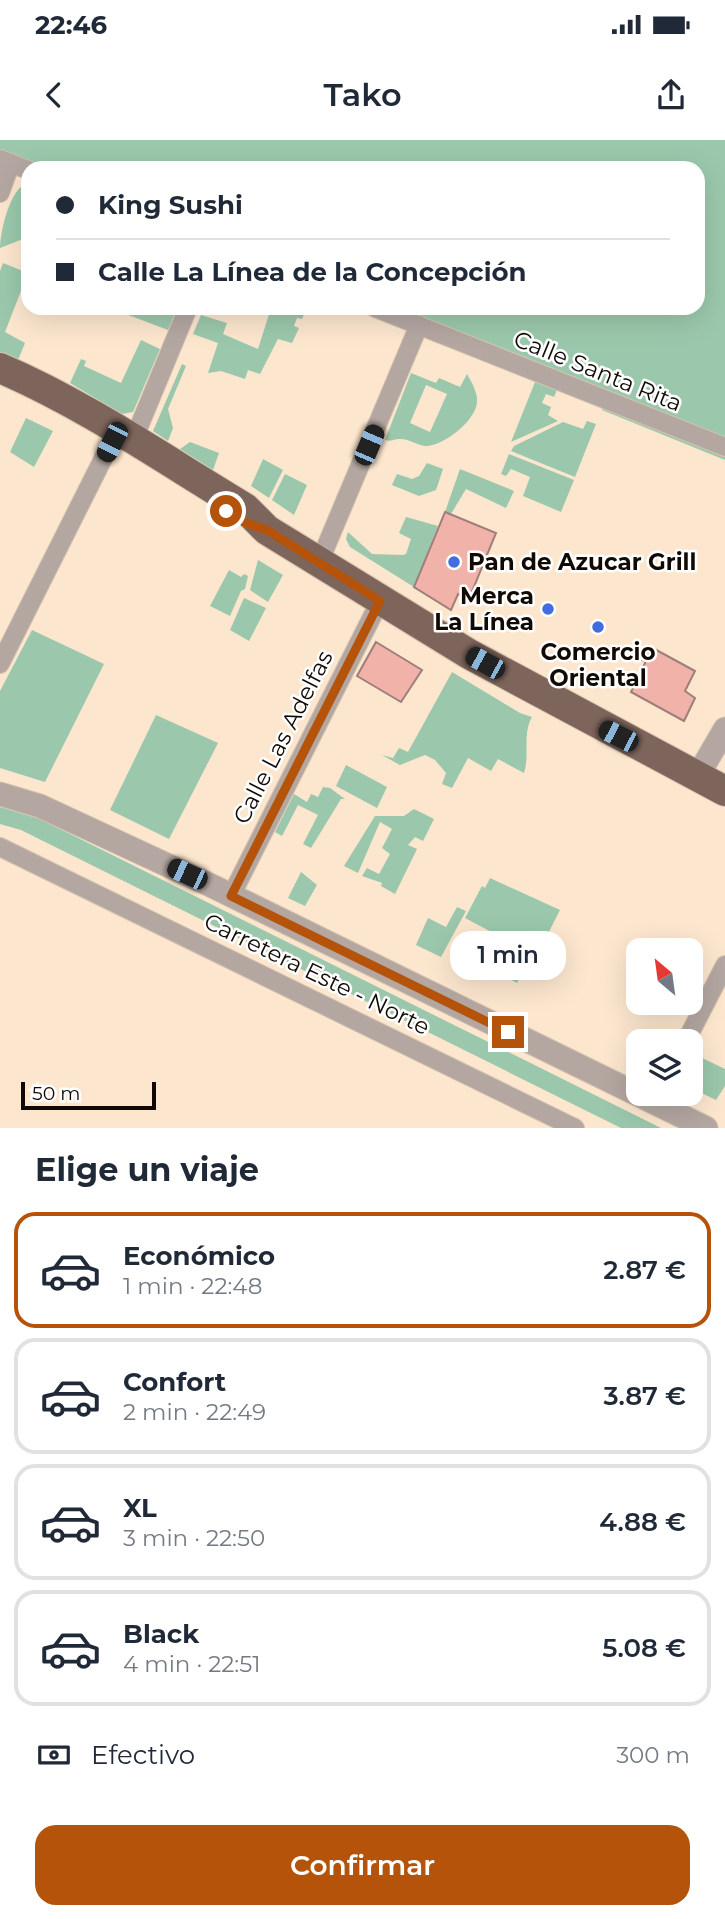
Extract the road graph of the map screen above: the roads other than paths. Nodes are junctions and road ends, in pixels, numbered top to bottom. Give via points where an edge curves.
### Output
1 (5, 161) edge
2 (0, 193) edge
3 (185, 315) edge
4 (393, 315) edge
5 (419, 325) junction
6 (0, 368) edge
7 (0, 386) edge
8 (123, 441) junction
9 (725, 447) edge
10 (319, 563) junction
11 (380, 601) junction
12 (7, 631) edge
13 (0, 664) edge
14 (725, 729) edge
15 (697, 777) junction
16 (725, 790) edge
17 (0, 794) edge
18 (0, 848) edge
19 (231, 896) junction
20 (725, 965) edge
21 (692, 1029) edge
22 (626, 1084) edge
23 (669, 1106) edge
24 (575, 1128) edge
25 (706, 1128) edge

1 - 2 street
3 - 8 street
4 - 5 street, Calle Santa Rita
5 - 9 street, Calle Santa Rita
5 - 10 street
6 - 8 highway via 38,385
7 - 8 highway
8 - 10 highway via 246,508 267,530
8 - 12 street
10 - 11 highway
11 - 15 highway
11 - 19 street, Calle Las Adelfas
12 - 13 street
14 - 15 street
15 - 16 highway
17 - 19 street via 40,806
18 - 24 street, Carretera Este - Norte
19 - 22 street
20 - 21 street
23 - 25 street

